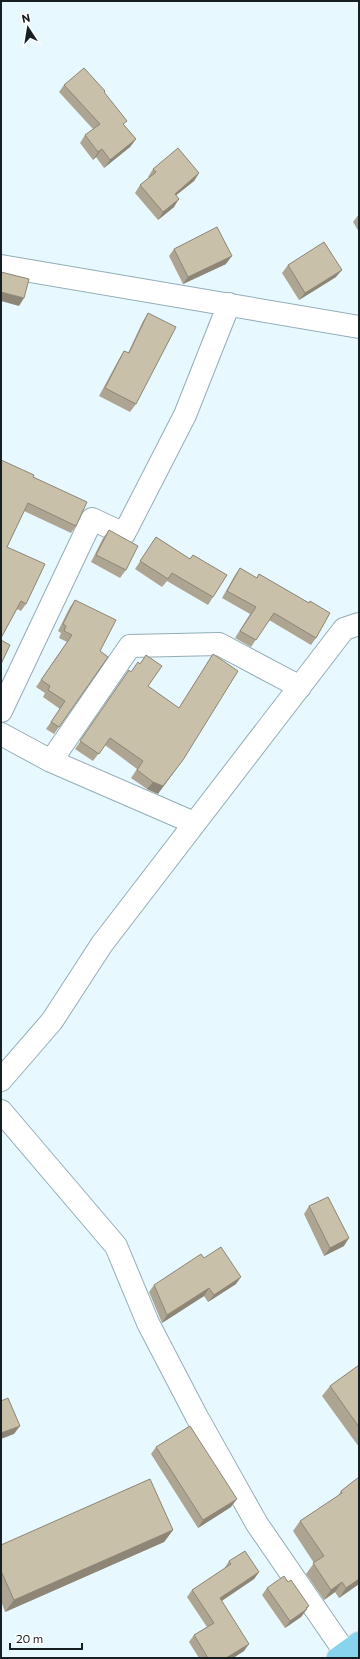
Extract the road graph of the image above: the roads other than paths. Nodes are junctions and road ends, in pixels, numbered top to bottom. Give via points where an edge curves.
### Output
1 (1, 266) edge
2 (229, 304) junction
3 (359, 327) edge
4 (359, 624) edge
5 (300, 687) junction
6 (1, 711) edge
7 (1, 734) edge
8 (51, 761) junction
9 (194, 823) junction
10 (1, 1080) edge
11 (1, 1111) edge
12 (348, 1653) edge

1 - 2 street
2 - 3 street
2 - 6 street via 185,415 124,534 92,519
4 - 5 street via 344,629
5 - 8 street via 219,644 130,646
5 - 9 street
7 - 8 street
8 - 9 street
9 - 10 street via 102,944 52,1021
11 - 12 street via 116,1246 148,1324 196,1417 257,1524

